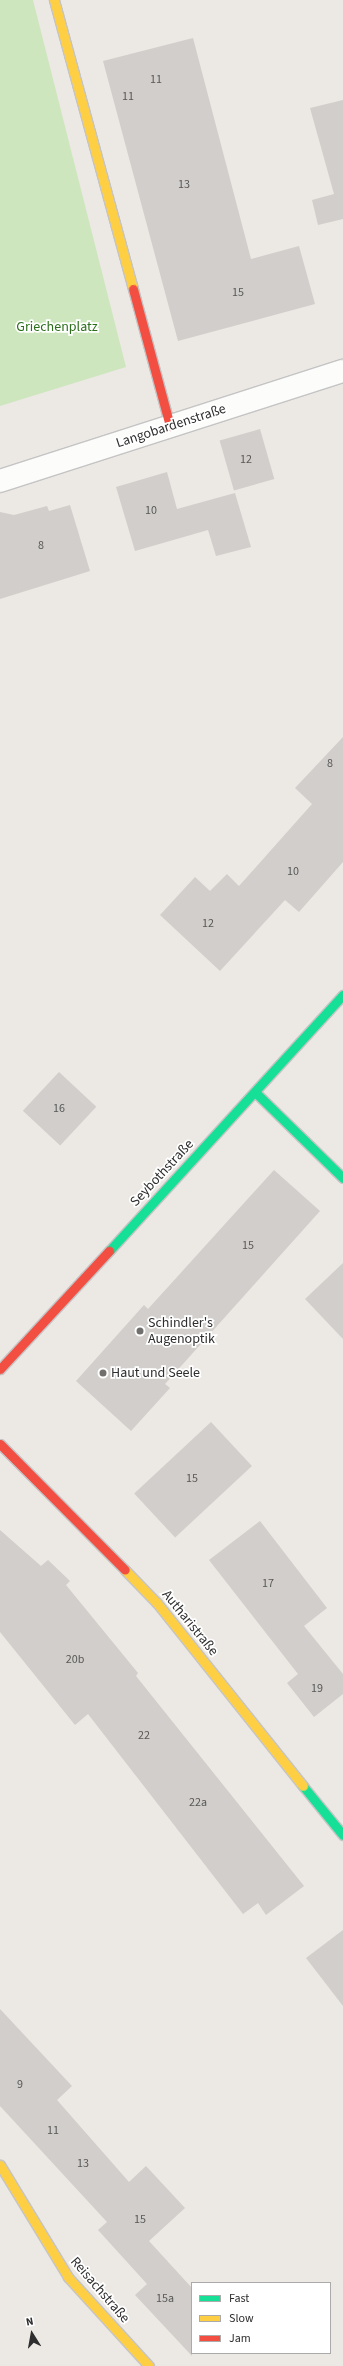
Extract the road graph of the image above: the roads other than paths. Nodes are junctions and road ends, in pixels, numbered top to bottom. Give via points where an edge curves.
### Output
1 (54, 0) edge
2 (343, 371) edge
3 (170, 426) junction
4 (0, 481) edge
5 (343, 995) edge
6 (255, 1092) junction
7 (343, 1178) edge
8 (0, 1369) edge
9 (0, 1444) edge
10 (343, 1836) edge
11 (0, 2165) edge
12 (150, 2366) edge

1 - 3 street
2 - 3 street, Langobardenstraße
3 - 4 street, Langobardenstraße
5 - 6 street, Seybothstraße
6 - 7 street
6 - 8 street, Seybothstraße
9 - 10 street, Autharistraße via 157,1603
11 - 12 street, Reisachstraße via 68,2277

